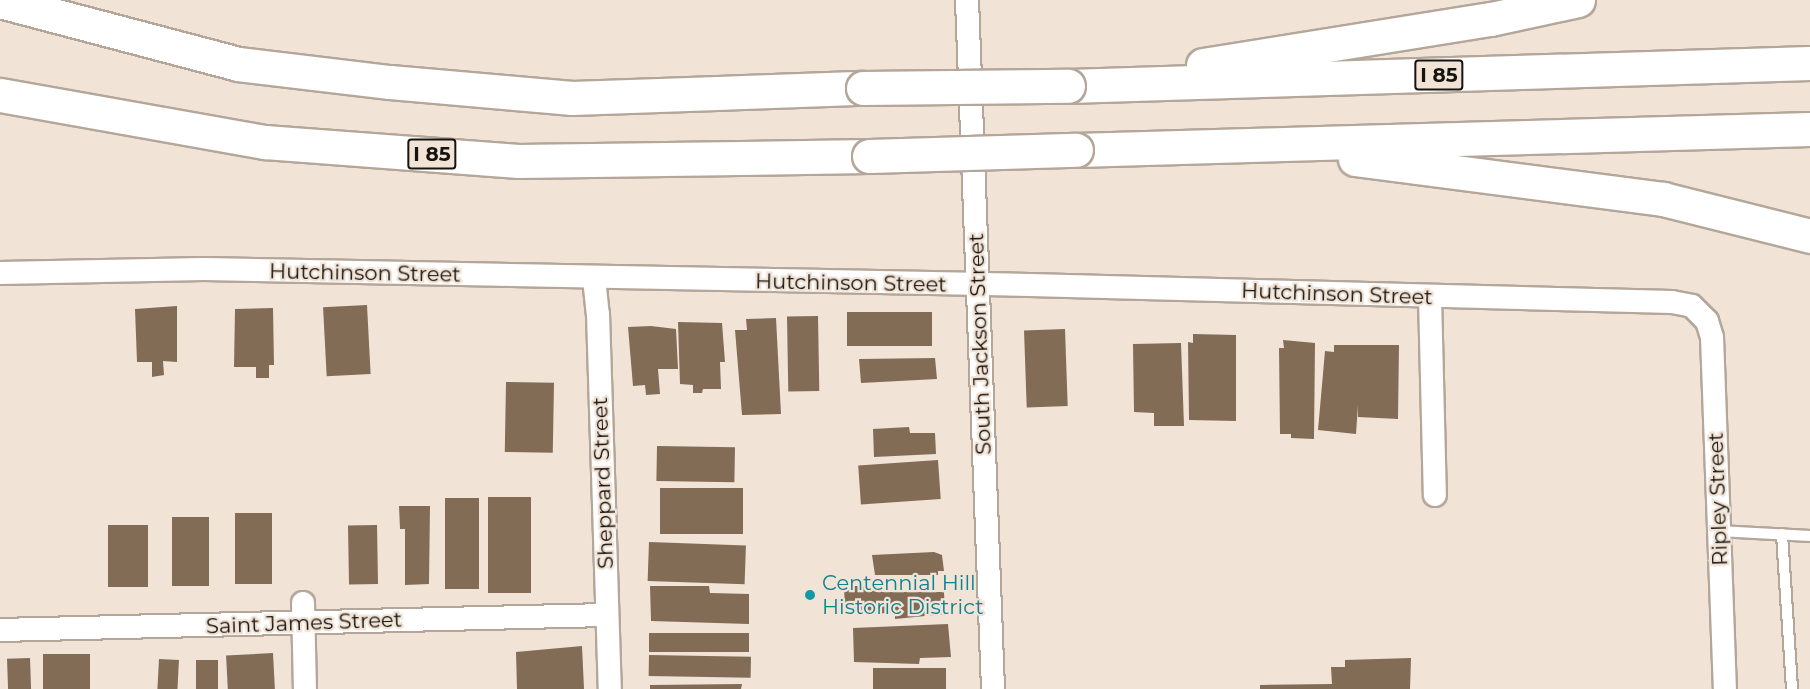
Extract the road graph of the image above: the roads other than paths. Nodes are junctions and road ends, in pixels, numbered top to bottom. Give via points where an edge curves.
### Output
1 (967, 0) edge
2 (1578, 0) edge
3 (0, 1) edge
4 (1810, 63) edge
5 (1068, 86) junction
6 (0, 95) edge
7 (1810, 129) edge
8 (1228, 146) junction
9 (1810, 236) edge
10 (0, 273) edge
11 (594, 278) junction
12 (979, 285) junction
13 (1430, 297) junction
14 (1700, 312) joint
15 (1435, 495) dead end
16 (1719, 531) junction
17 (1782, 534) junction
18 (1810, 536) edge
19 (303, 613) junction
20 (608, 615) junction
21 (0, 630) edge
22 (305, 689) edge
23 (610, 689) edge
24 (993, 689) edge
25 (1725, 689) edge
26 (1792, 689) edge

1 - 12 street, South Jackson Street
2 - 5 highway via 1491,19
3 - 5 highway, I 85, bridge via 238,64 572,98
4 - 5 highway, I 85
6 - 8 highway, I 85, bridge via 265,142 506,160 869,156
7 - 8 highway, I 85
8 - 9 highway via 1578,185 1663,199
10 - 11 street, Hutchinson Street via 204,269
11 - 12 street, Hutchinson Street
11 - 20 street, Sheppard Street
12 - 13 street, Hutchinson Street
12 - 24 street, South Jackson Street
13 - 14 street, Hutchinson Street via 1672,302
13 - 15 street
14 - 16 street, Ripley Street via 1712,337
16 - 17 lane
16 - 25 street, Ripley Street
17 - 18 lane
17 - 26 lane
19 - 20 street, Saint James Street
19 - 21 street, Saint James Street
19 - 22 street
20 - 23 street, Sheppard Street

